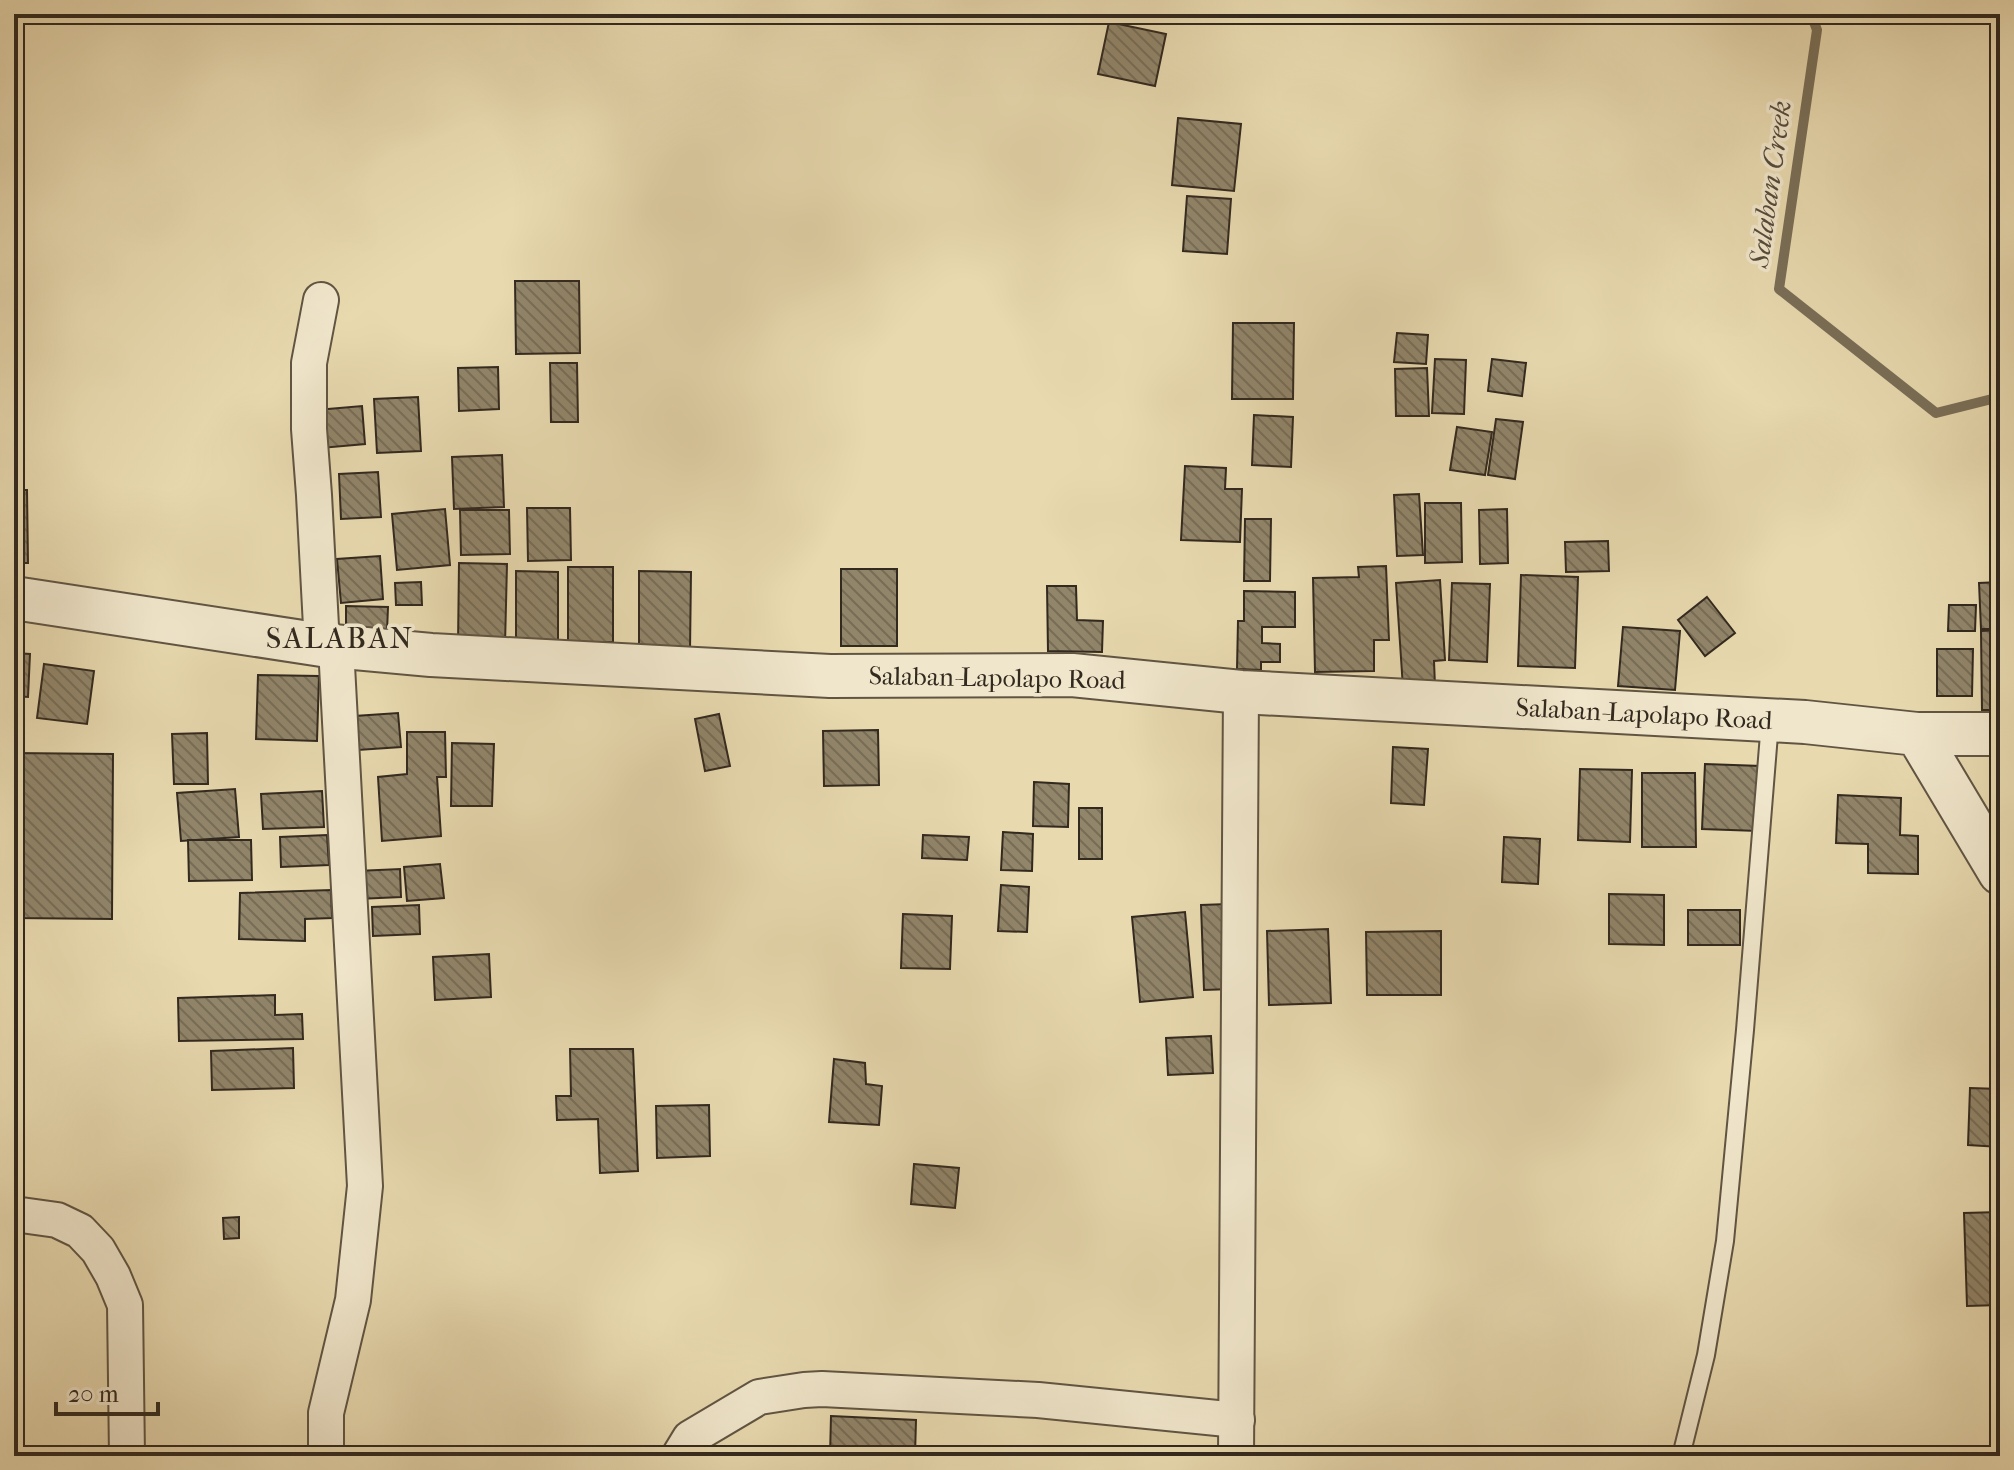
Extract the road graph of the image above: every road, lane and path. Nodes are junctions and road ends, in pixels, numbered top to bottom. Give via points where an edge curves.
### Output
1 (321, 300) dead end
2 (14, 598) edge
3 (329, 646) junction
4 (1241, 692) junction
5 (1770, 720) junction
6 (1917, 734) junction
7 (2000, 734) edge
8 (2000, 873) edge
9 (14, 1214) edge
10 (1237, 1420) junction
11 (127, 1456) edge
12 (326, 1456) edge
13 (679, 1456) edge
14 (1236, 1456) edge
15 (1681, 1456) edge

1 - 3 street via 309,363 309,429
2 - 3 street, Salaban-Lapolapo Road
3 - 4 street, Salaban-Lapolapo Road via 830,676 1072,675
3 - 12 street via 365,1186 353,1300 326,1413
4 - 5 street, Salaban-Lapolapo Road
4 - 10 street
5 - 6 street, Salaban-Lapolapo Road
5 - 15 lane via 1725,1241 1706,1355
6 - 7 street, Salaban-Lapolapo Road
6 - 8 street
9 - 11 street via 57,1220 80,1231 113,1276 125,1305
10 - 13 street via 1038,1400 804,1390 759,1397 690,1438
10 - 14 street

